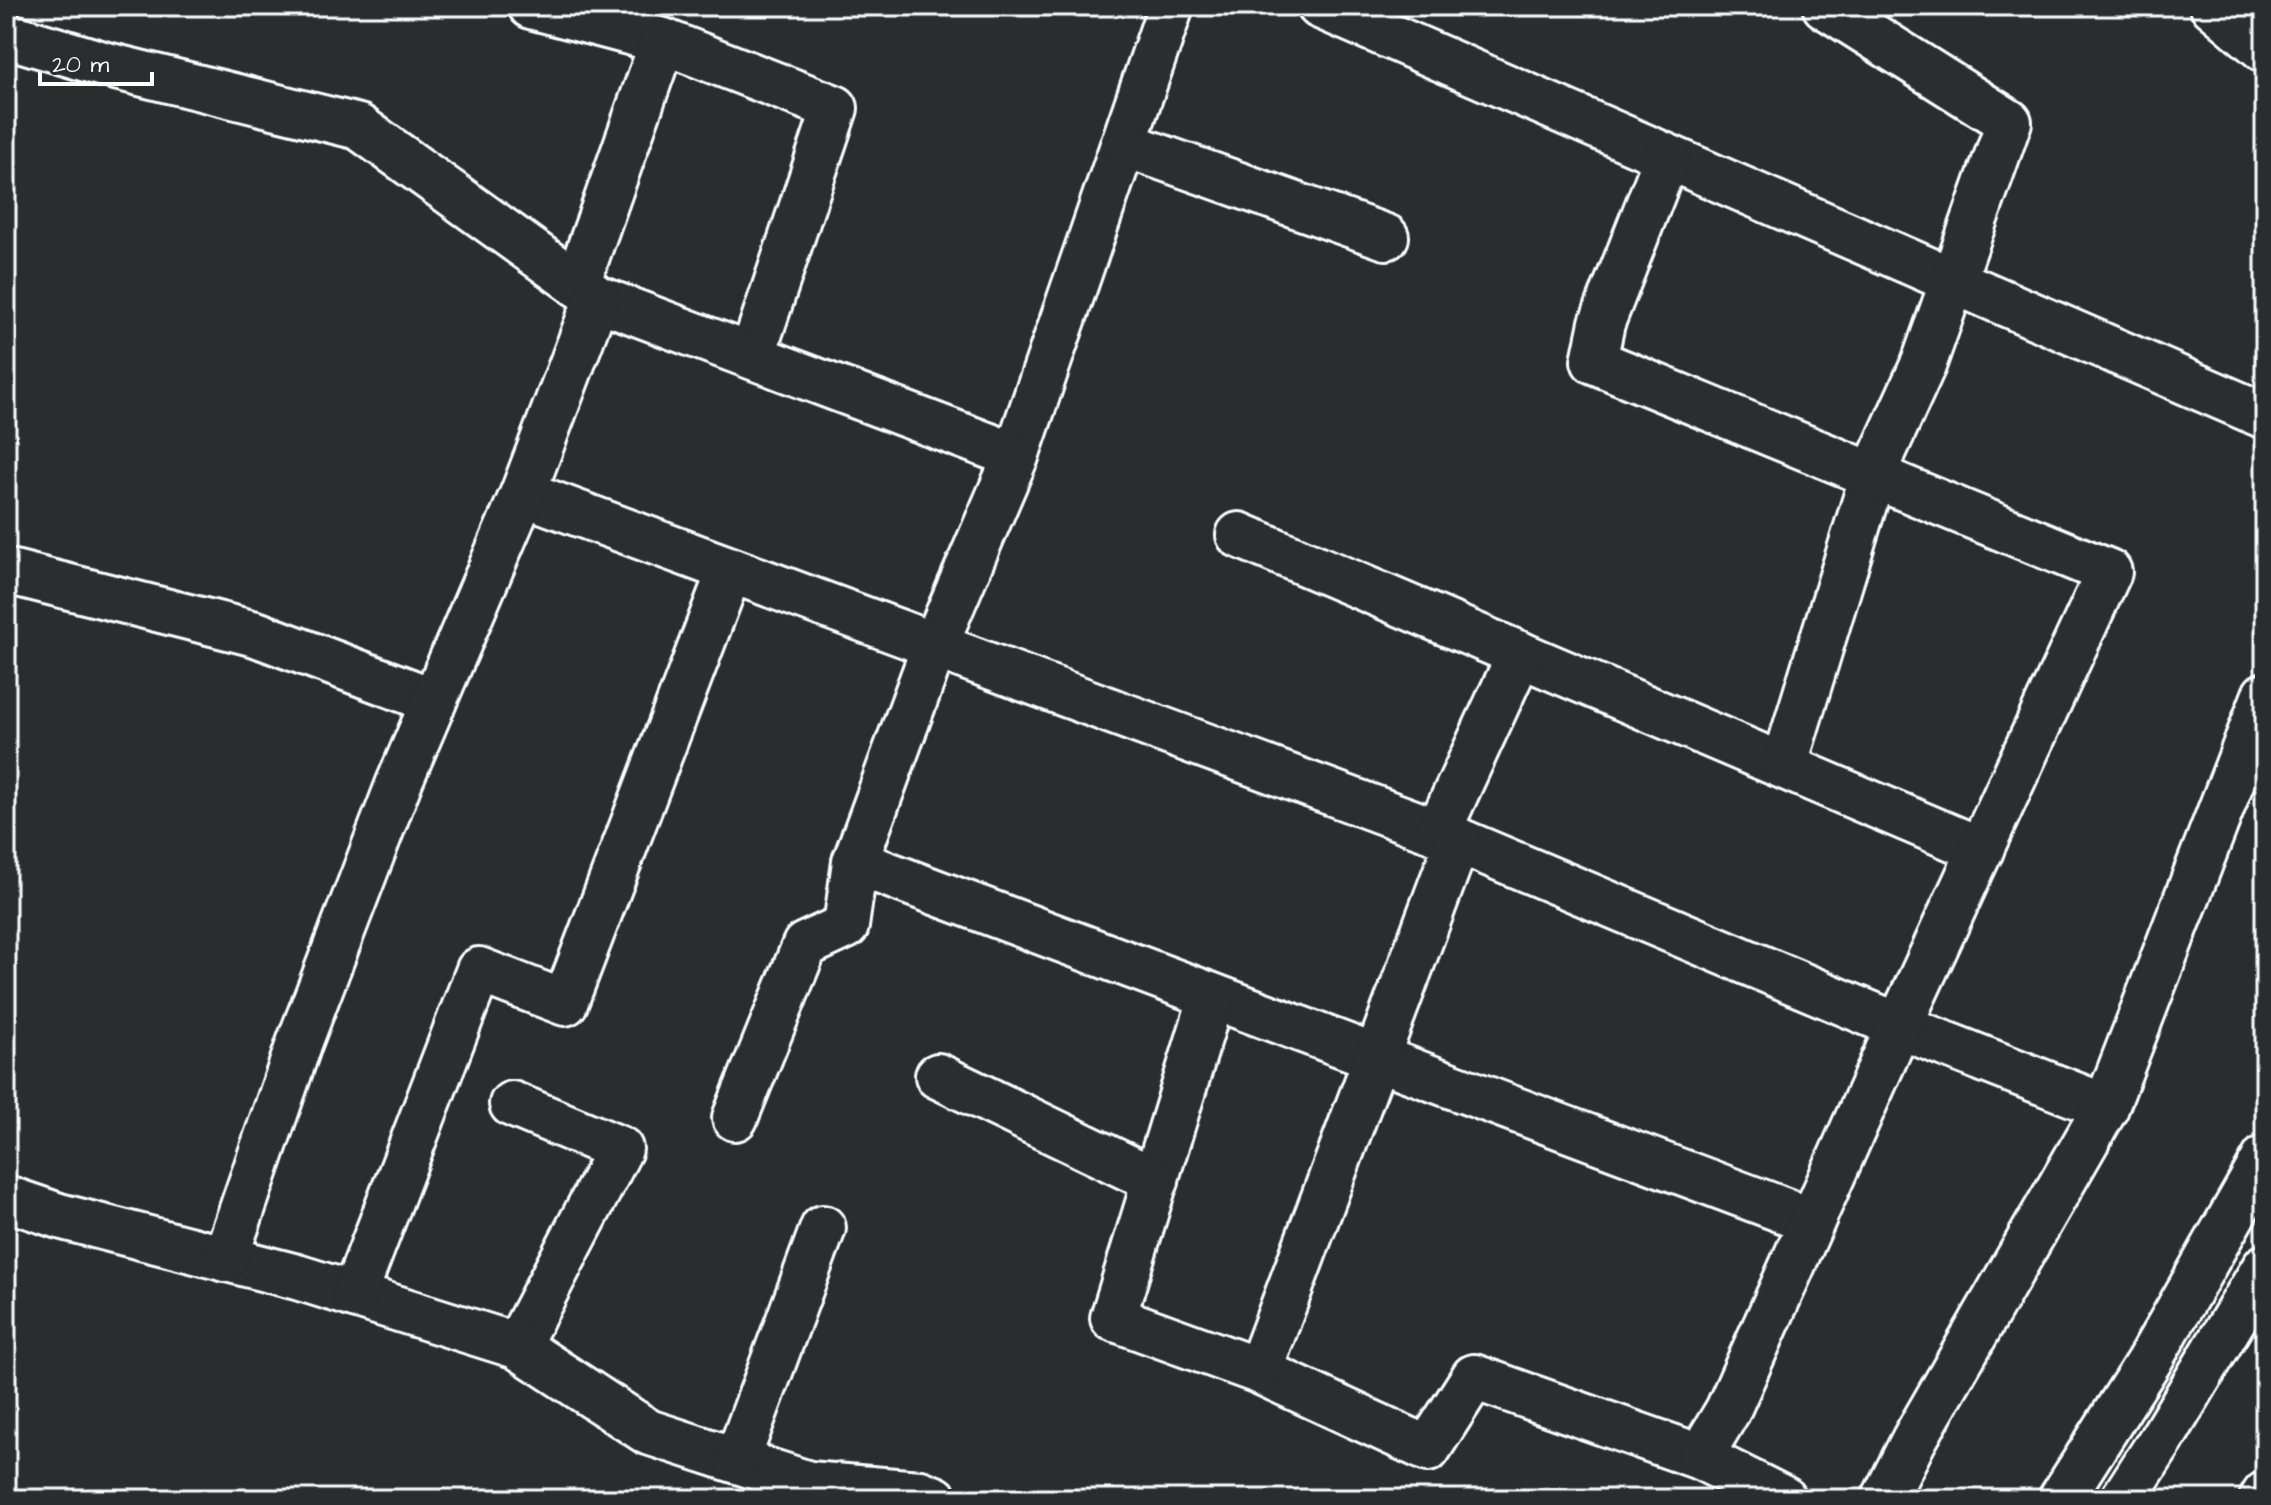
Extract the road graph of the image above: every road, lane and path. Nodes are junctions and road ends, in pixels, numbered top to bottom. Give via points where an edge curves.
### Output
1 (531, 6) edge
2 (1171, 6) edge
3 (1320, 6) edge
4 (1825, 6) edge
5 (2213, 6) edge
6 (6, 35) edge
7 (663, 41) junction
8 (2265, 50) edge
9 (1124, 144) junction
10 (1667, 157) junction
11 (1386, 237) dead end
12 (1954, 281) junction
13 (587, 291) junction
14 (752, 356) junction
15 (2265, 416) edge
16 (1016, 456) junction
17 (1873, 475) junction
18 (523, 493) junction
19 (1239, 535) dead end
20 (730, 570) junction
21 (6, 571) edge
22 (935, 645) junction
23 (1520, 654) junction
24 (2265, 695) edge
25 (434, 701) junction
26 (1784, 766) junction
27 (1448, 836) junction
28 (1981, 850) junction
29 (855, 862) junction
30 (1212, 996) junction
31 (1899, 1026) junction
32 (1376, 1058) junction
33 (938, 1076) dead end
34 (512, 1104) dead end
35 (2106, 1107) junction
36 (735, 1118) dead end
37 (2265, 1158) edge
38 (1156, 1181) junction
39 (6, 1198) edge
40 (1812, 1221) junction
41 (823, 1228) dead end
42 (225, 1259) junction
43 (2265, 1267) edge
44 (354, 1295) junction
45 (517, 1346) junction
46 (1259, 1371) junction
47 (1700, 1457) junction
48 (737, 1460) junction
49 (935, 1499) edge
50 (1784, 1499) edge
51 (1884, 1499) edge
52 (2061, 1499) edge
53 (2123, 1499) edge

1 - 7 main road
2 - 9 main road
3 - 10 main road
4 - 12 main road via 2009,122
5 - 8 main road
6 - 13 main road via 359,127
7 - 13 main road
7 - 14 main road via 835,108
9 - 11 main road
9 - 16 main road
10 - 12 main road
10 - 17 main road via 1602,323 1594,361
12 - 15 main road
12 - 17 main road
13 - 14 main road
13 - 18 main road
14 - 16 main road
16 - 22 main road
17 - 26 main road
17 - 28 main road via 2109,572
18 - 20 main road
18 - 25 main road
19 - 23 main road
20 - 22 main road
20 - 44 main road via 565,1003 479,970
21 - 25 main road via 256,634
22 - 27 main road
22 - 29 main road
23 - 26 main road
23 - 27 main road
24 - 35 main road
25 - 42 main road via 300,1041
26 - 28 main road
27 - 31 main road
27 - 32 main road
28 - 31 main road
29 - 30 main road
29 - 36 main road via 846,926 805,945
30 - 32 main road
30 - 38 main road
31 - 35 main road
31 - 40 main road
32 - 40 main road
32 - 46 main road
33 - 38 main road
34 - 45 main road via 620,1149
35 - 51 main road
37 - 52 main road via 2149,1361
38 - 46 main road via 1113,1318
39 - 42 main road
40 - 47 main road via 1728,1410
41 - 48 main road
42 - 44 main road
43 - 53 main road
44 - 45 main road
45 - 48 main road via 648,1432
46 - 47 main road via 1428,1449 1474,1377
47 - 50 main road
48 - 49 main road via 809,1484 920,1493

